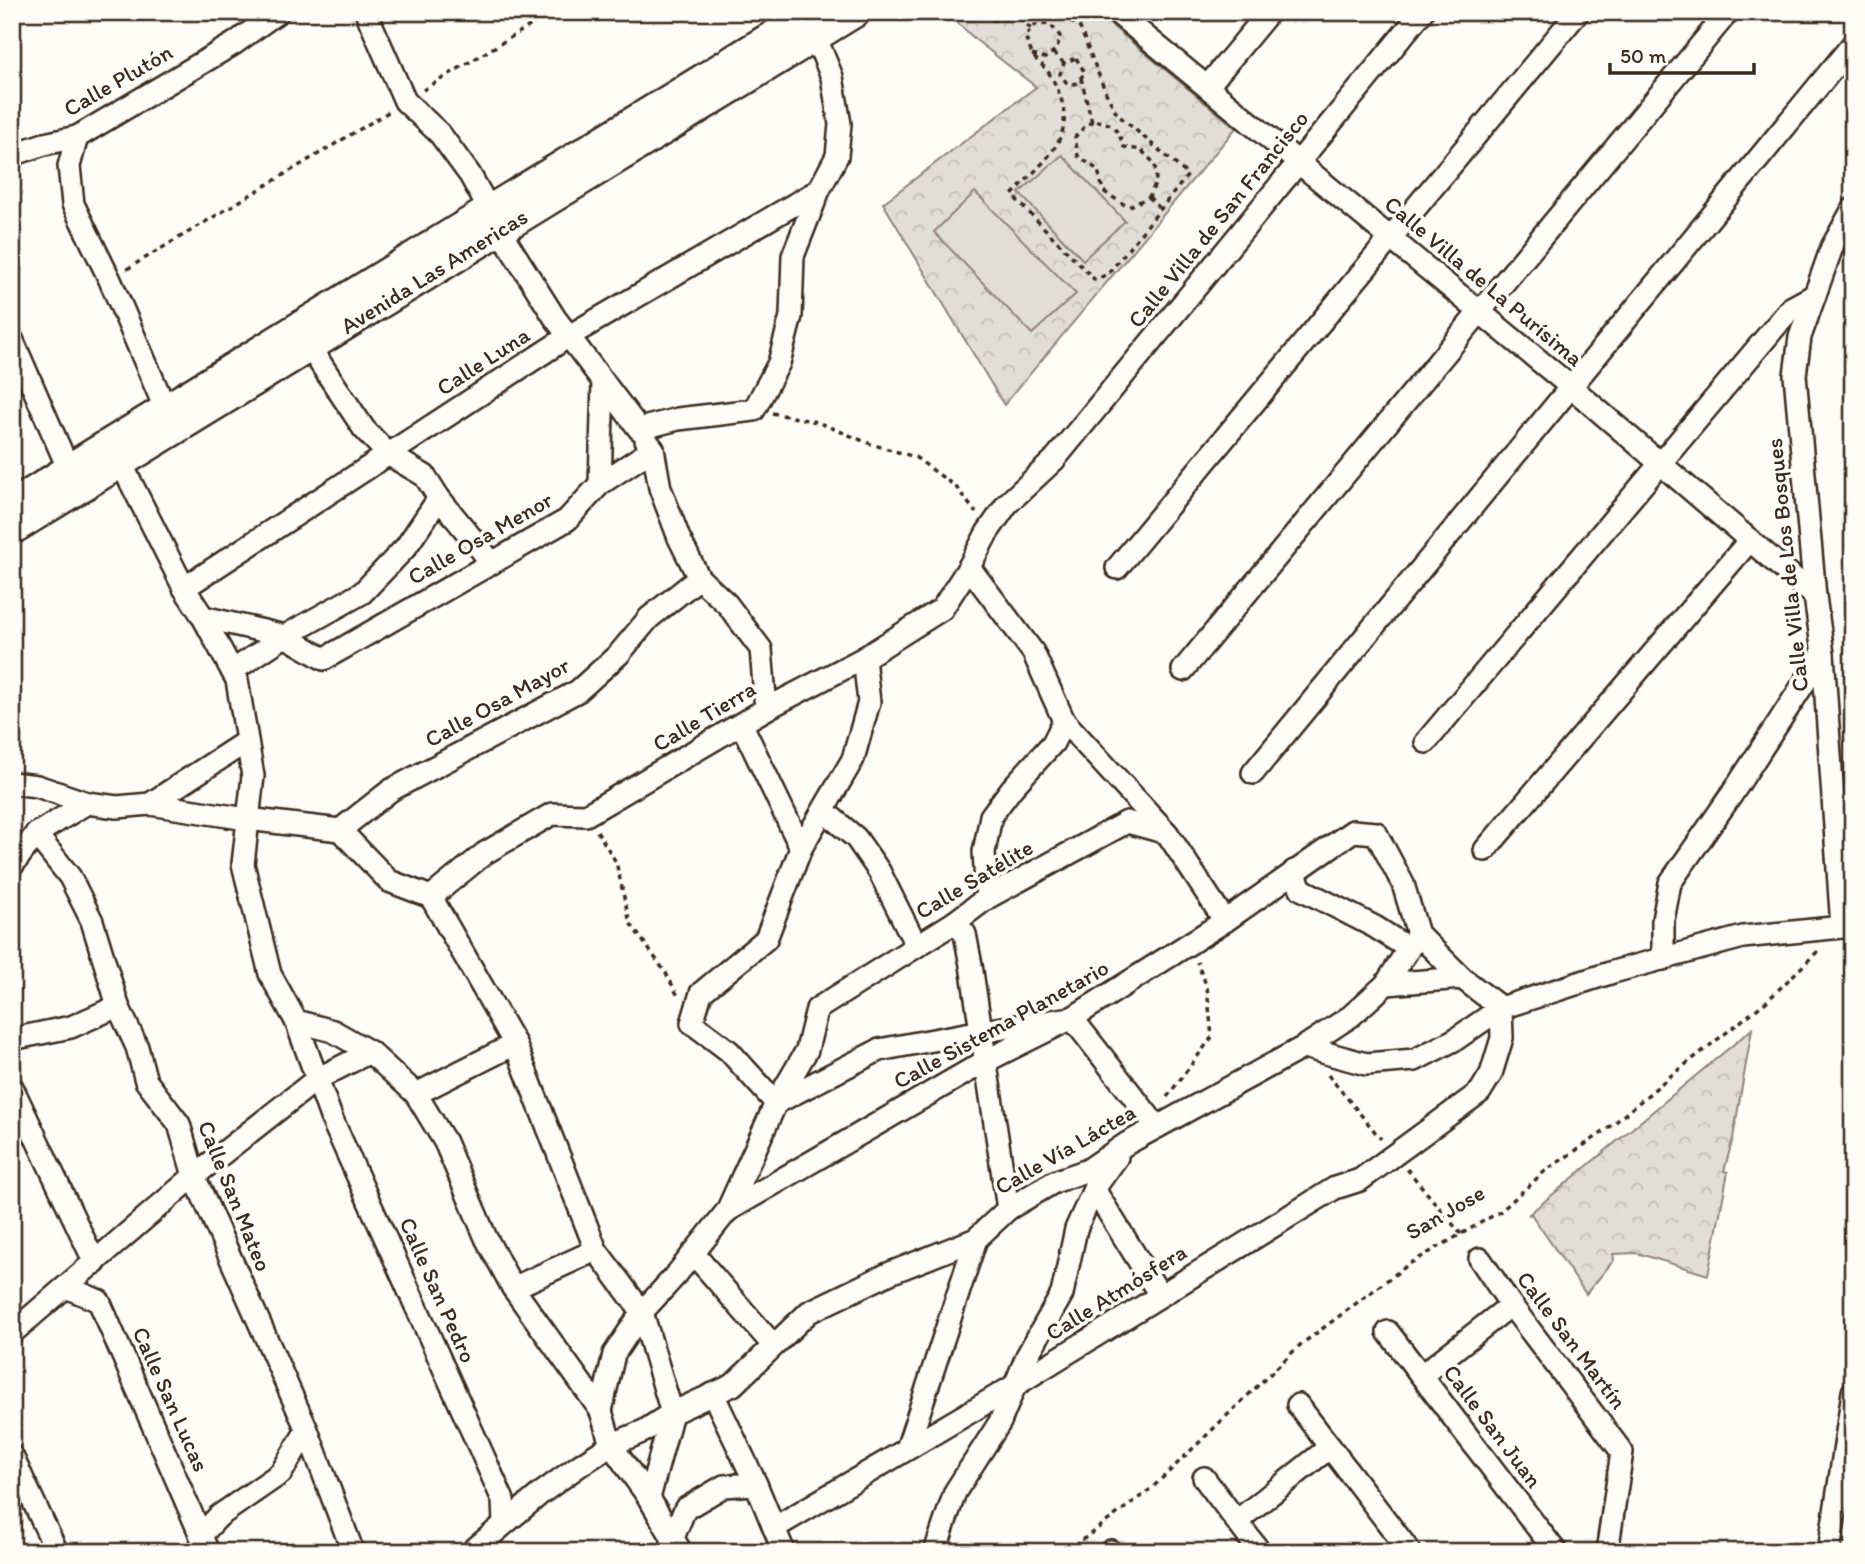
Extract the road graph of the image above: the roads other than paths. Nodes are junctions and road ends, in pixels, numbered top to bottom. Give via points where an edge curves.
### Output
1 (278, 12) edge
2 (366, 12) edge
3 (856, 12) edge
4 (1116, 12) edge
5 (1269, 12) edge
6 (1422, 12) edge
7 (1578, 12) edge
8 (1728, 12) edge
9 (813, 25) edge
10 (1853, 44) edge
11 (1207, 87) junction
12 (77, 137) junction
13 (12, 155) edge
14 (1299, 162) junction
15 (819, 190) junction
16 (1853, 209) edge
17 (495, 221) junction
18 (1390, 237) junction
19 (1815, 295) junction
20 (1481, 313) junction
21 (569, 337) junction
22 (304, 338) junction
23 (14, 347) edge
24 (603, 381) junction
25 (1571, 387) junction
26 (170, 420) junction
27 (639, 429) junction
28 (653, 449) junction
29 (388, 454) junction
30 (1054, 460) joint
31 (1661, 463) junction
32 (96, 465) junction
33 (600, 484) junction
34 (439, 498) junction
35 (12, 505) edge
36 (12, 530) edge
37 (1750, 540) junction
38 (492, 563) junction
39 (969, 567) junction
40 (1117, 568) dead end
41 (699, 578) junction
42 (184, 588) junction
43 (1815, 596) junction
44 (203, 617) junction
45 (285, 636) junction
46 (1823, 654) junction
47 (864, 658) junction
48 (1183, 670) dead end
49 (232, 671) junction
50 (766, 709) junction
51 (1064, 720) junction
52 (743, 725) junction
53 (247, 741) junction
54 (1426, 742) dead end
55 (1253, 773) dead end
56 (12, 783) edge
57 (87, 803) junction
58 (150, 804) junction
59 (824, 811) junction
60 (247, 820) junction
61 (340, 830) junction
62 (1167, 833) junction
63 (36, 834) junction
64 (801, 848) junction
65 (1485, 850) dead end
66 (12, 866) edge
67 (1294, 871) junction
68 (431, 897) junction
69 (987, 898) junction
70 (1225, 921) junction
71 (955, 922) junction
72 (1848, 925) edge
73 (1413, 941) junction
74 (916, 945) junction
75 (1663, 958) junction
76 (1462, 978) junction
77 (1386, 984) junction
78 (118, 1006) junction
79 (1501, 1008) junction
80 (1072, 1018) junction
81 (296, 1021) junction
82 (982, 1031) junction
83 (12, 1039) edge
84 (515, 1044) junction
85 (1304, 1047) junction
86 (370, 1052) junction
87 (984, 1062) junction
88 (317, 1079) junction
89 (12, 1087) edge
90 (416, 1094) junction
91 (776, 1103) junction
92 (1153, 1121) junction
93 (1126, 1144) junction
94 (194, 1175) junction
95 (1094, 1189) junction
96 (1007, 1209) junction
97 (727, 1211) junction
98 (976, 1239) junction
99 (596, 1250) junction
100 (694, 1253) junction
101 (1480, 1259) dead end
102 (94, 1263) junction
103 (66, 1287) junction
104 (513, 1288) junction
105 (1160, 1295) junction
106 (1511, 1305) junction
107 (642, 1312) junction
108 (1388, 1332) dead end
109 (12, 1333) edge
110 (773, 1345) junction
111 (1422, 1375) junction
112 (1014, 1386) junction
113 (1853, 1392) edge
114 (713, 1394) junction
115 (1298, 1405) dead end
116 (601, 1411) junction
117 (672, 1413) junction
118 (307, 1430) junction
119 (611, 1445) junction
120 (1330, 1447) junction
121 (907, 1449) junction
122 (12, 1457) edge
123 (1204, 1478) dead end
124 (756, 1484) junction
125 (649, 1498) junction
126 (1237, 1521) junction
127 (504, 1524) junction
128 (774, 1528) junction
129 (205, 1543) edge
130 (676, 1546) edge
131 (57, 1552) edge
132 (353, 1552) edge
133 (471, 1552) edge
134 (784, 1552) edge
135 (935, 1552) edge
136 (1260, 1552) edge
137 (1410, 1552) edge
138 (1556, 1552) edge
139 (1606, 1552) edge
140 (1829, 1552) edge

1 - 12 street, Calle Plutón via 235,43
2 - 17 street via 405,101 440,134
3 - 9 street, Avenida Las Americas
4 - 11 street, Calle Villa de La Purísima
5 - 11 street
6 - 14 street, Calle Villa de San Francisco
7 - 18 street
8 - 20 street
9 - 15 street via 832,77 840,124 837,156
9 - 17 street, Avenida Las Americas
10 - 25 street
11 - 14 street, Calle Villa de La Purísima
12 - 13 street, Calle Plutón
12 - 26 street via 69,166 73,204
14 - 18 street, Calle Villa de La Purísima
14 - 30 street, Calle Villa de San Francisco
15 - 21 street, Calle Luna
15 - 27 street via 793,256 791,317 779,363 754,410 678,419
16 - 19 street, Calle Villa de Los Bosques via 1832,247
17 - 21 street
17 - 22 street, Avenida Las Americas
18 - 20 street, Calle Villa de La Purísima
18 - 40 street
19 - 31 street via 1791,308
19 - 43 street, Calle Villa de Los Bosques via 1800,337 1795,375
20 - 25 street, Calle Villa de La Purísima
20 - 48 street
21 - 24 street
21 - 29 street, Calle Luna
22 - 26 street, Avenida Las Americas
22 - 29 street via 364,429
23 - 32 street, Calle San Pedro
24 - 27 street
24 - 33 street
25 - 31 street, Calle Villa de La Purísima
25 - 55 street
26 - 32 street, Avenida Las Americas
27 - 28 street
28 - 33 street, Calle Osa Menor
28 - 41 street via 660,488
29 - 34 street via 425,476
29 - 42 street, Calle Luna
30 - 39 street, Calle Tierra via 1007,504
31 - 37 street, Calle Villa de La Purísima
31 - 54 street
32 - 35 street, Avenida Las Americas
32 - 36 street, Avenida Las Americas
32 - 42 street, Calle San Pedro
33 - 38 street, Calle Osa Menor via 568,520
34 - 38 street
34 - 45 street via 406,547 362,593
37 - 43 street, Calle Villa de La Purísima
37 - 65 street
38 - 45 street, Calle Osa Menor via 324,659
39 - 47 street, Calle Tierra via 942,609
39 - 51 street via 1033,652
41 - 50 street via 727,604 761,649
41 - 61 street, Calle Osa Mayor via 649,618 619,654 578,691 391,790
42 - 44 street, Calle San Pedro
43 - 46 street, Calle Villa de Los Bosques
44 - 45 street
44 - 49 street, Calle San Pedro
45 - 49 street
46 - 72 street, Calle Villa de Los Bosques
46 - 75 street via 1670,883 1663,920
47 - 50 street, Calle Tierra
47 - 59 street via 869,702 853,760
49 - 53 street, Calle San Pedro
50 - 52 street, Calle Tierra
51 - 62 street
51 - 69 street via 1053,743 991,816 984,852
52 - 64 street
52 - 68 street, Calle Tierra via 586,815 552,814 485,853
53 - 58 street
53 - 60 street, Calle San Pedro via 253,776
56 - 57 street via 37,786
57 - 58 street via 117,807
57 - 63 street
58 - 60 street
59 - 64 street
59 - 74 street via 856,838 879,871
60 - 61 street
60 - 81 street, Calle San Pedro via 243,864 270,974
61 - 68 street via 389,881
62 - 69 street, Calle Satélite via 1126,822
62 - 70 street
63 - 66 street
63 - 78 street, Calle San Mateo via 70,877 92,921
64 - 91 street via 766,939 701,993 692,1023 729,1051
67 - 70 street, Calle Sistema Planetario
67 - 73 street via 1301,889
67 - 73 street, Calle Sistema Planetario via 1353,831 1376,832 1403,884
68 - 84 street
69 - 71 street, Calle Satélite
70 - 80 street, Calle Sistema Planetario
71 - 74 street, Calle Satélite
71 - 82 street via 965,934
72 - 75 street via 1743,937
73 - 76 street
73 - 77 street, Calle Vía Láctea
74 - 91 street, Calle Satélite via 817,1009 807,1050
75 - 79 street
76 - 77 street
76 - 79 street
77 - 85 street, Calle Vía Láctea via 1351,1016
78 - 83 street via 71,1027
78 - 94 street, Calle San Mateo via 146,1081 179,1124
79 - 85 street via 1415,1060 1366,1064
79 - 105 street, Calle Atmósfera via 1502,1038 1480,1092 1360,1180 1335,1188
80 - 82 street
80 - 87 street, Calle Sistema Planetario
80 - 92 street
81 - 86 street via 333,1031
81 - 88 street, Calle San Pedro
82 - 87 street
82 - 91 street via 879,1050
84 - 90 street
84 - 99 street
85 - 92 street, Calle Vía Láctea
86 - 88 street
86 - 90 street
87 - 96 street
87 - 97 street, Calle Sistema Planetario
88 - 94 street
88 - 127 street, Calle San Pedro via 503,1500
89 - 102 street
90 - 104 street via 445,1142
91 - 97 street
92 - 93 street, Calle Vía Láctea
93 - 95 street
93 - 96 street, Calle Vía Láctea via 1088,1170 1054,1182
94 - 102 street
94 - 118 street, Calle San Mateo
95 - 105 street
95 - 112 street via 1076,1229 1062,1294
96 - 98 street, Calle Vía Láctea
97 - 100 street
98 - 110 street, Calle Vía Láctea via 809,1312
98 - 121 street
99 - 104 street
99 - 107 street
100 - 107 street
100 - 110 street
101 - 106 street, Calle San Martín
102 - 103 street
103 - 109 street
103 - 129 street, Calle San Lucas via 99,1301
104 - 116 street
105 - 112 street, Calle Atmósfera
106 - 111 street
106 - 139 street, Calle San Martín via 1622,1452
107 - 116 street via 614,1354
107 - 117 street
108 - 111 street, Calle San Juan
110 - 114 street, Calle Vía Láctea via 733,1385
111 - 138 street, Calle San Juan
112 - 121 street, Calle Atmósfera
112 - 135 street via 1000,1422 955,1492
113 - 140 street
114 - 117 street, Calle Vía Láctea
114 - 124 street
115 - 120 street
116 - 119 street
117 - 119 street, Calle Vía Láctea
117 - 125 street
118 - 129 street via 281,1473 219,1516
118 - 132 street, Calle San Mateo
119 - 125 street
119 - 127 street, Calle Vía Láctea via 540,1493
120 - 126 street
120 - 137 street
121 - 128 street, Calle Atmósfera
122 - 131 street
123 - 126 street
124 - 128 street
124 - 130 street via 724,1486 685,1509
125 - 130 street
126 - 136 street
127 - 133 street, Calle Vía Láctea
128 - 134 street

